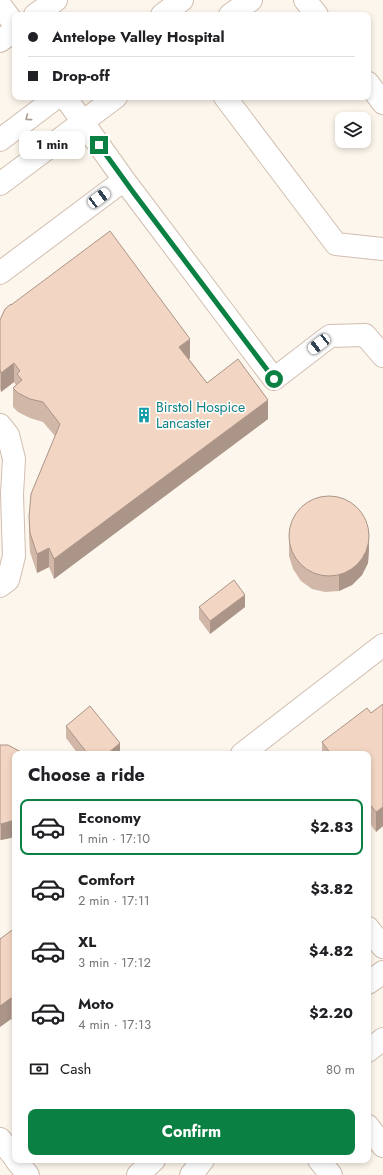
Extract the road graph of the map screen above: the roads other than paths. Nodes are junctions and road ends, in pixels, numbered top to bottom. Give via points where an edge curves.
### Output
1 (56, 0) edge
2 (182, 0) edge
3 (251, 0) edge
4 (305, 0) edge
5 (0, 5) edge
6 (39, 12) edge
7 (166, 12) edge
8 (234, 12) edge
9 (315, 12) edge
10 (12, 21) edge
11 (12, 32) edge
12 (0, 41) edge
13 (371, 87) edge
14 (53, 100) edge
15 (67, 100) edge
16 (112, 100) edge
17 (227, 100) edge
18 (383, 102) edge
19 (83, 122) junction
20 (0, 140) edge
21 (124, 180) junction
22 (0, 184) edge
23 (383, 249) edge
24 (0, 273) edge
25 (383, 356) edge
26 (0, 425) edge
27 (0, 586) edge
28 (383, 644) edge
29 (246, 751) edge
30 (383, 972) edge
31 (371, 981) edge
32 (383, 1039) edge
33 (371, 1049) edge
34 (371, 1130) edge
35 (0, 1139) edge
36 (383, 1146) edge
37 (12, 1154) edge
38 (19, 1163) edge
39 (151, 1163) edge
40 (201, 1163) edge
41 (321, 1163) edge
42 (28, 1175) edge
43 (138, 1175) edge
44 (191, 1175) edge
45 (331, 1175) edge

1 - 6 street
2 - 7 street
3 - 8 street
4 - 9 street
5 - 10 street
11 - 12 street
13 - 18 street
14 -> 20 street
15 - 19 street
16 - 19 street
17 - 23 street via 336,244
19 - 21 street
19 - 22 street
21 - 24 street
21 - 25 street via 274,379 330,336 365,335
26 - 27 street via 8,435 14,459 14,556 8,580
28 - 29 street
30 - 31 street
32 - 33 street
34 - 36 street
35 - 37 street
38 - 42 street
39 - 43 street
40 - 44 street
41 - 45 street

